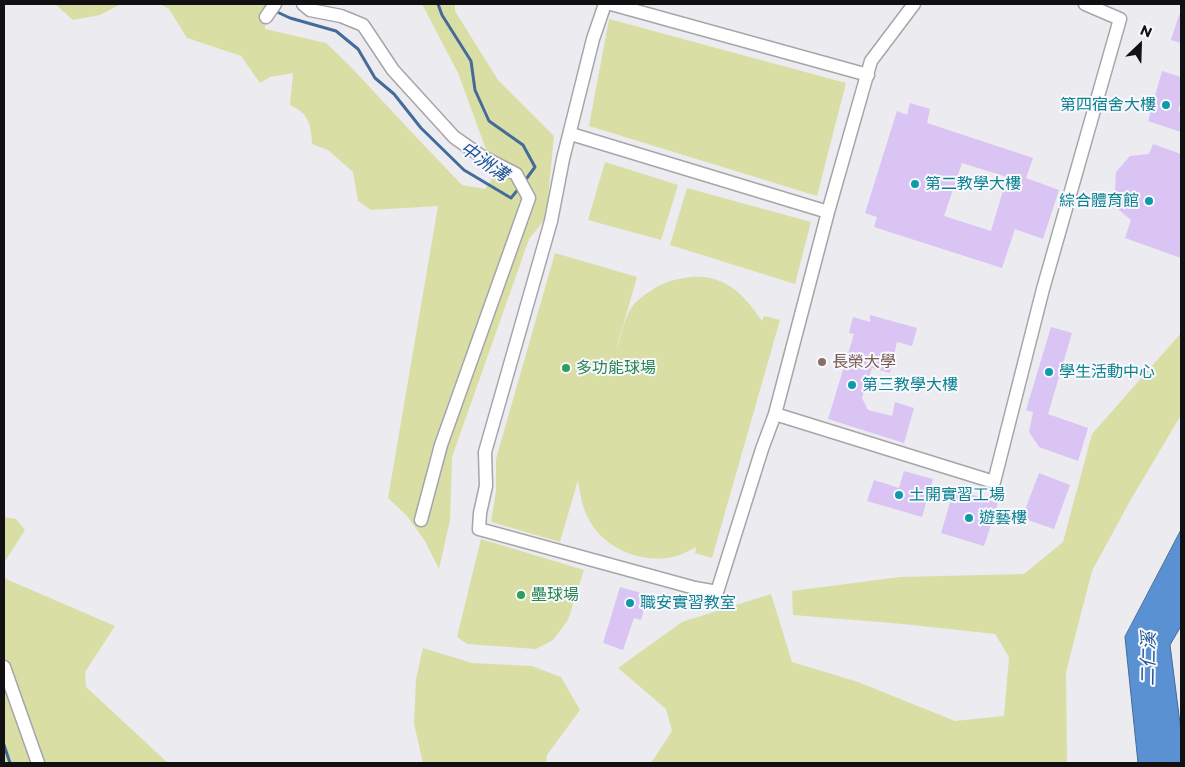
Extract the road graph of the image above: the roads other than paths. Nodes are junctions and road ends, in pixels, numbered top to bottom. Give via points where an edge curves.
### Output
1 (275, 4) edge
2 (303, 4) edge
3 (605, 4) edge
4 (611, 4) edge
5 (914, 4) edge
6 (1085, 4) edge
7 (266, 17) dead end
8 (868, 74) junction
9 (571, 134) junction
10 (828, 212) junction
11 (775, 414) junction
12 (421, 520) dead end
13 (4, 667) edge
14 (38, 763) edge

1 - 7 lane
2 - 12 lane via 310,10 341,16 363,25 393,70 454,137 516,174 529,198 441,445
3 - 9 lane via 593,39
4 - 8 lane
5 - 8 lane via 871,61
6 - 11 lane via 1120,19 1043,289 994,482
8 - 10 lane
9 - 10 lane
9 - 11 lane via 551,221 485,452 486,486 479,530 717,592
10 - 11 lane
13 - 14 lane

